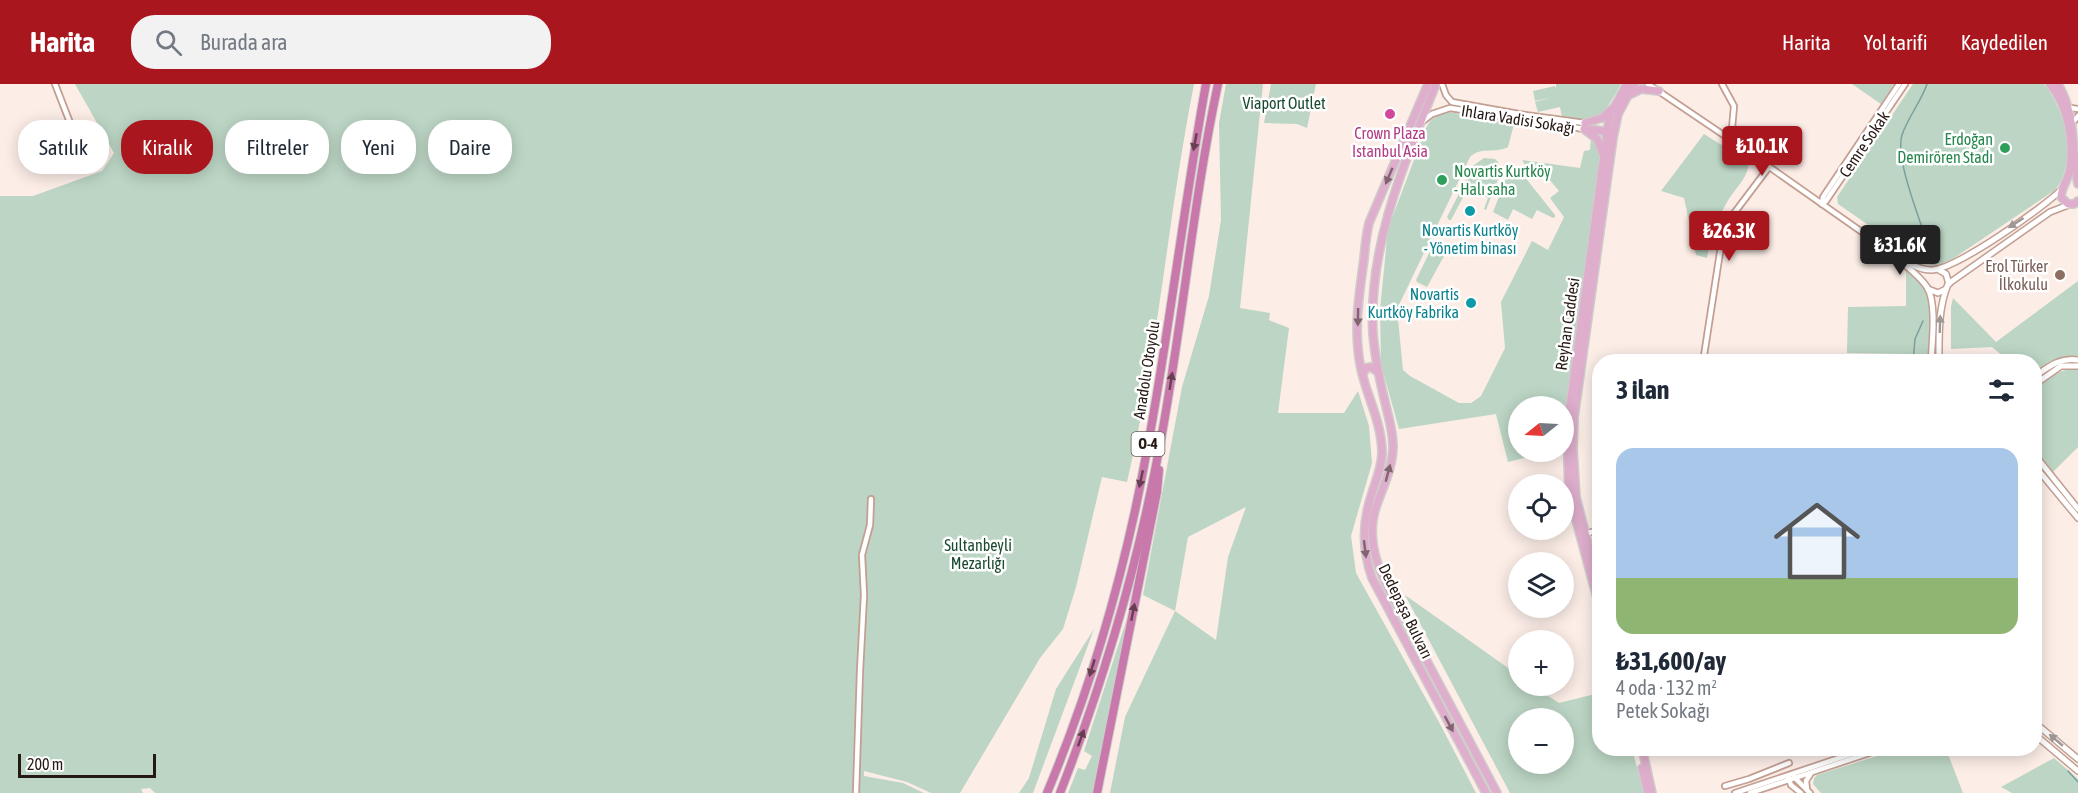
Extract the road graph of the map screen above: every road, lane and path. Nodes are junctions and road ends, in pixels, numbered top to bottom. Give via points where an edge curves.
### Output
1 (55, 84) edge
2 (1206, 84) edge
3 (1218, 84) edge
4 (1428, 84) edge
5 (1437, 84) edge
6 (1442, 84) edge
7 (1627, 84) edge
8 (1634, 84) edge
9 (1648, 84) edge
10 (1722, 84) edge
11 (1899, 84) edge
12 (1905, 84) edge
13 (2050, 84) edge
14 (2058, 84) edge
15 (1657, 87) edge
16 (1627, 96) junction
17 (1615, 105) junction
18 (2074, 108) edge
19 (2076, 118) edge
20 (69, 120) edge
21 (1421, 123) junction
22 (1585, 126) junction
23 (1610, 130) junction
24 (1868, 134) junction
25 (1731, 140) junction
26 (1604, 158) junction
27 (1769, 167) junction
28 (2078, 186) edge
29 (2064, 187) junction
30 (1822, 204) junction
31 (2075, 204) edge
32 (1372, 218) junction
33 (1385, 224) junction
34 (1366, 238) junction
35 (1381, 245) junction
36 (1889, 251) junction
37 (1936, 270) junction
38 (1948, 286) junction
39 (1927, 288) junction
40 (1375, 348) junction
41 (1359, 349) junction
42 (1704, 354) edge
43 (1932, 354) edge
44 (1940, 354) edge
45 (2078, 360) edge
46 (2078, 366) edge
47 (2042, 372) edge
48 (1379, 373) junction
49 (1363, 374) junction
50 (2042, 379) edge
51 (1161, 439) junction
52 (2042, 465) edge
53 (2042, 473) edge
54 (871, 499) dead end
55 (2068, 501) junction
56 (2078, 509) edge
57 (2078, 518) edge
58 (1592, 532) edge
59 (1582, 534) junction
60 (1592, 565) edge
61 (1592, 576) edge
62 (2042, 729) edge
63 (2042, 741) edge
64 (1639, 756) edge
65 (1644, 756) edge
66 (1848, 756) edge
67 (1861, 756) edge
68 (2078, 759) edge
69 (1789, 763) dead end
70 (1779, 766) junction
71 (2078, 771) edge
72 (1811, 773) junction
73 (1782, 777) junction
74 (1789, 778) junction
75 (1796, 778) junction
76 (1725, 786) dead end
77 (1809, 791) edge
78 (856, 793) edge
79 (1047, 793) edge
80 (1060, 793) edge
81 (1097, 793) edge
82 (1486, 793) edge
83 (1497, 793) edge
84 (1648, 793) edge
85 (1652, 793) edge
86 (1735, 793) edge
87 (1750, 793) edge
88 (1801, 793) edge

1 - 20 street
2 -> 79 highway, Anadolu Otoyolu / O-4 via 1135,510 1084,695
51 -> 3 highway, Anadolu Otoyolu / O-4
4 -> 32 main road, Dedepaşa Bulvarı
5 - 21 main road, Dedepaşa Bulvarı
6 - 22 street via 1452,102
7 - 17 main road, Reyhan Caddesi
8 - 16 main road, Reyhan Caddesi
9 - 15 street
10 - 25 street via 1734,106
11 - 24 street, Cemre Sokak
12 - 24 street, Cemre Sokak
13 - 29 main road via 2060,97 2070,129 2070,170
14 - 18 main road
15 - 16 main road
15 - 25 street
16 - 23 main road, Reyhan Caddesi
17 - 22 main road via 1602,118
17 - 23 main road, Reyhan Caddesi
18 - 19 main road
19 - 28 main road
21 - 22 street, Ihlara Vadisi Sokağı via 1450,108
21 - 33 main road, Dedepaşa Bulvarı
22 - 23 main road
22 - 26 main road via 1601,145
23 - 26 main road, Reyhan Caddesi
23 - 59 main road, Reyhan Caddesi via 1574,418 1576,497
24 - 30 street, Cemre Sokak via 1823,197
25 - 27 street
26 - 59 main road, Reyhan Caddesi via 1567,428 1569,494
27 - 30 street
27 - 42 street via 1723,233
28 - 29 main road
29 - 31 main road via 2063,200
29 -> 37 street via 1972,252
30 - 36 street
31 - 38 street via 2050,212
32 - 33 main road via 1378,227
32 - 34 main road, Dedepaşa Bulvarı
33 - 35 main road, Dedepaşa Bulvarı
34 - 35 main road via 1374,236
34 -> 41 main road, Dedepaşa Bulvarı via 1358,307
35 - 40 main road, Dedepaşa Bulvarı via 1374,310
36 - 37 street via 1921,268
36 - 39 street
37 - 38 street via 1946,274
37 - 39 street via 1927,275
38 - 39 street via 1938,293
44 -> 38 street via 1940,317
39 - 43 street via 1932,303
40 - 41 main road via 1368,356 1363,356
40 - 48 main road, Dedepaşa Bulvarı
41 - 49 main road, Dedepaşa Bulvarı
45 - 47 street via 2061,361
46 - 50 street via 2061,366
48 - 49 main road via 1371,367
83 -> 48 main road, Dedepaşa Bulvarı via 1375,558 1372,527 1393,443
49 -> 82 main road, Dedepaşa Bulvarı via 1382,452 1363,534 1369,567
80 -> 51 highway, Anadolu Otoyolu / O-4 via 1121,615
81 -> 51 highway via 1157,492
52 - 55 street
53 - 55 street
54 - 78 street via 870,525 862,555 864,595
55 - 56 street
55 - 57 street
58 - 59 street
59 - 60 main road, Reyhan Caddesi
59 - 61 main road, Reyhan Caddesi
68 -> 62 street
63 - 71 street
64 - 84 main road
65 - 85 main road
66 - 74 street
67 - 72 street
69 - 70 street
70 - 73 street
70 - 76 street
72 - 75 street
72 - 77 street via 1806,781
73 - 74 street
73 - 86 street
74 - 75 street
74 - 87 street
74 - 88 street via 1793,788
75 - 77 street

